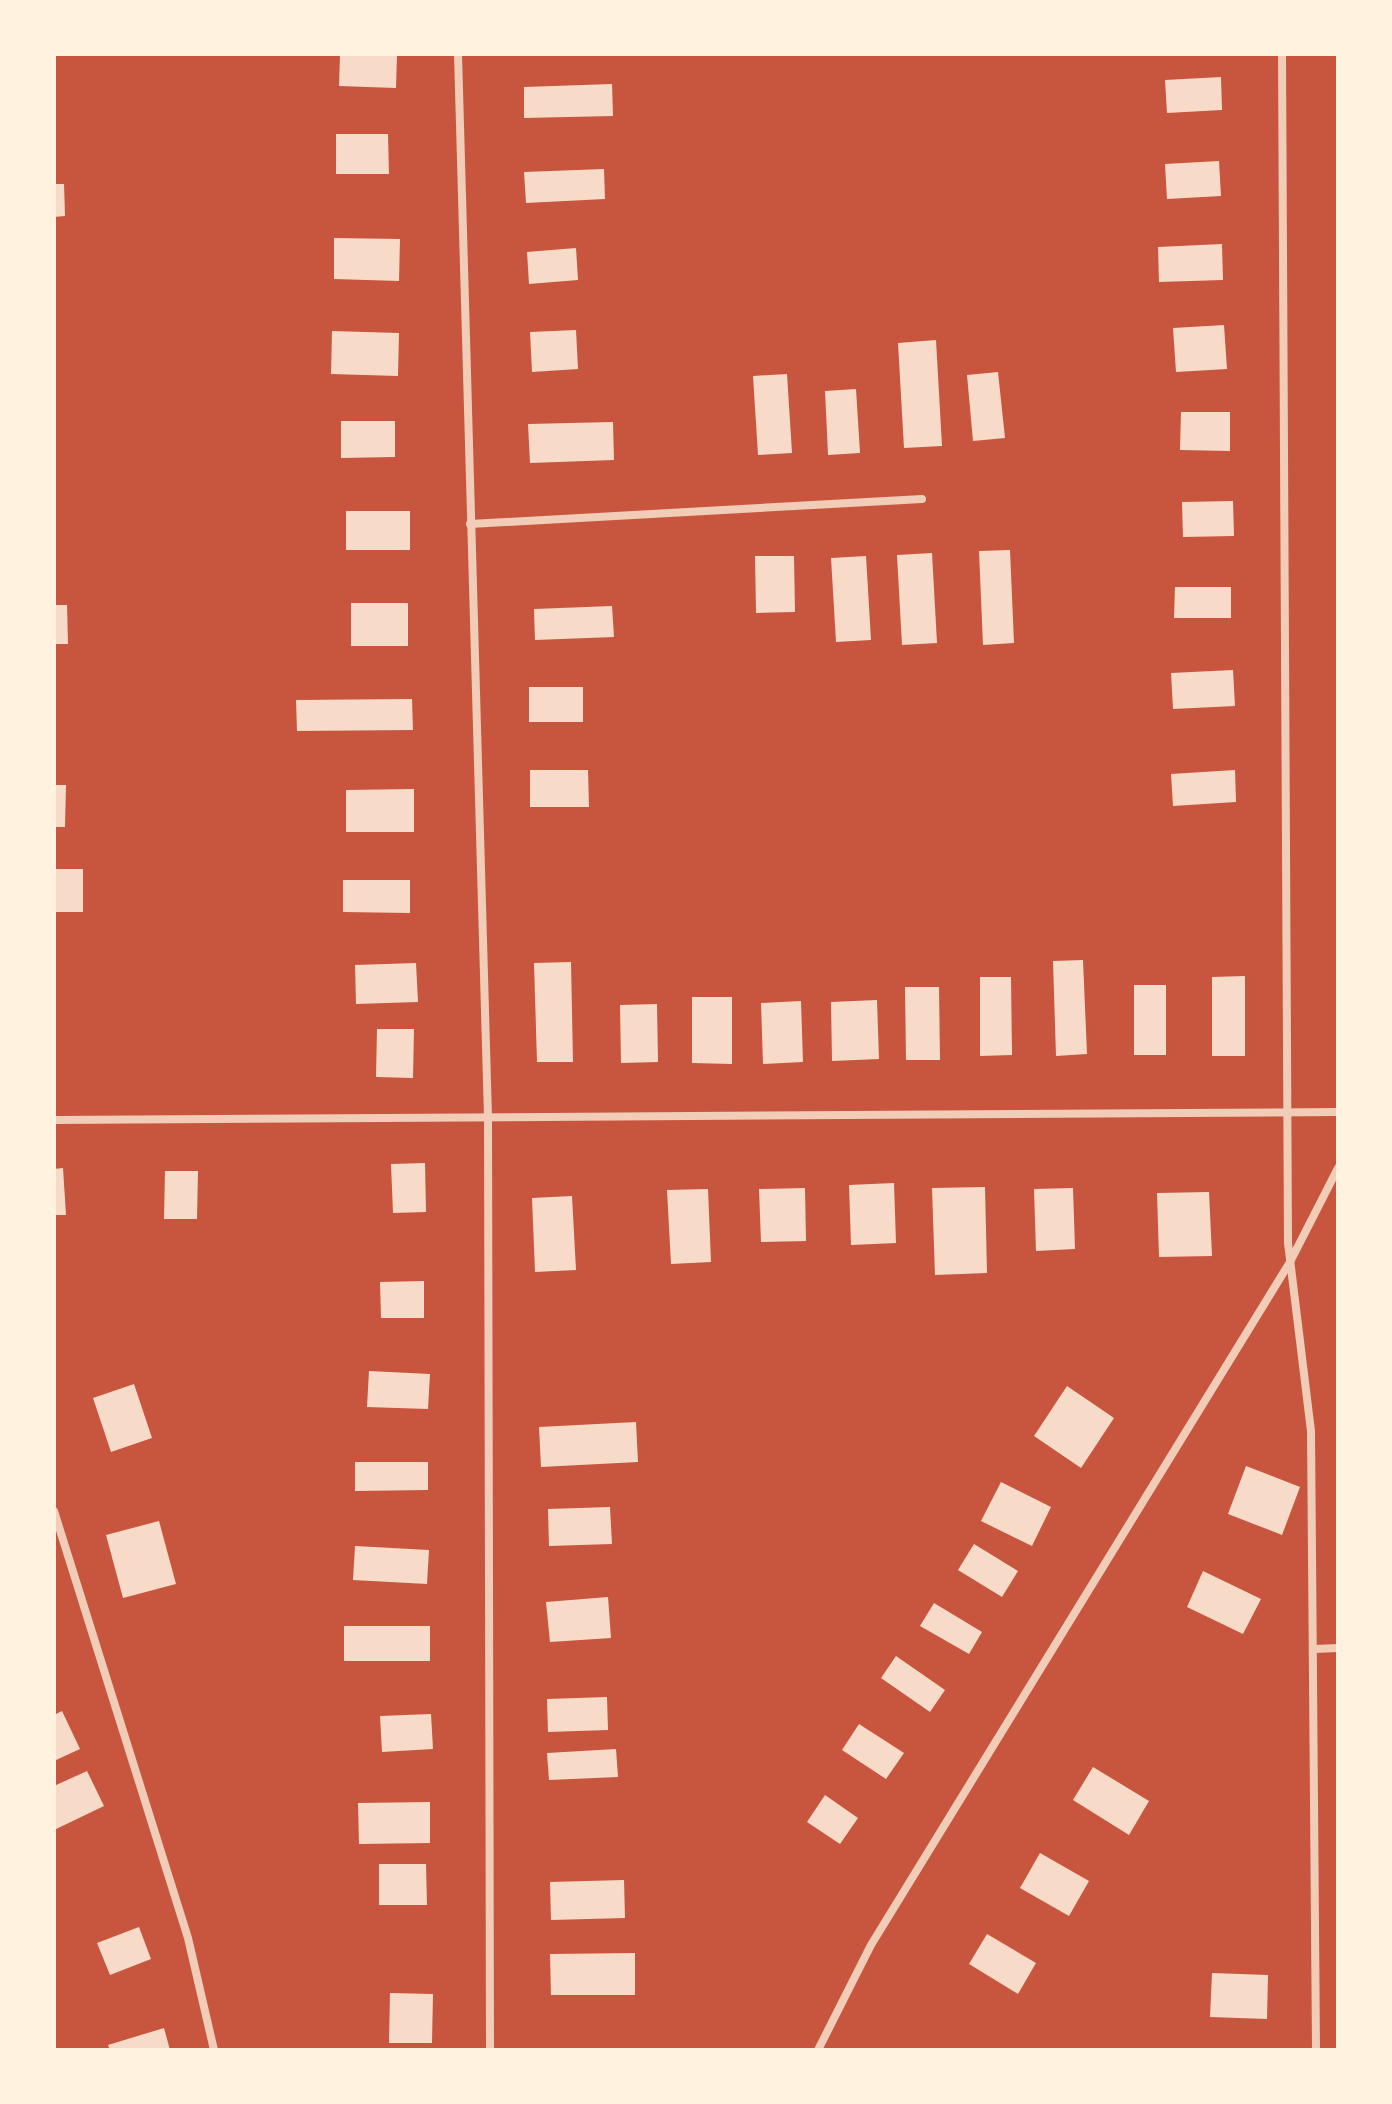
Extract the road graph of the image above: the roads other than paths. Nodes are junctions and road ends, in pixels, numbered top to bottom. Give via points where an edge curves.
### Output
1 (458, 54) edge
2 (1282, 54) edge
3 (922, 499) dead end
4 (470, 524) junction
5 (1288, 1112) junction
6 (1338, 1112) edge
7 (488, 1117) junction
8 (54, 1120) edge
9 (1338, 1168) edge
10 (1290, 1262) junction
11 (54, 1511) edge
12 (1338, 1648) edge
13 (1315, 1649) junction
14 (214, 2050) edge
15 (490, 2050) edge
16 (818, 2050) edge
17 (1316, 2050) edge

1 - 4 street
2 - 5 street
3 - 4 street
4 - 7 street
5 - 6 street
5 - 7 street
5 - 10 street
7 - 8 street
7 - 15 street
9 - 10 street
10 - 13 street via 1311,1431
10 - 16 street via 871,1945
11 - 14 street via 188,1938
12 - 13 street
13 - 17 street

